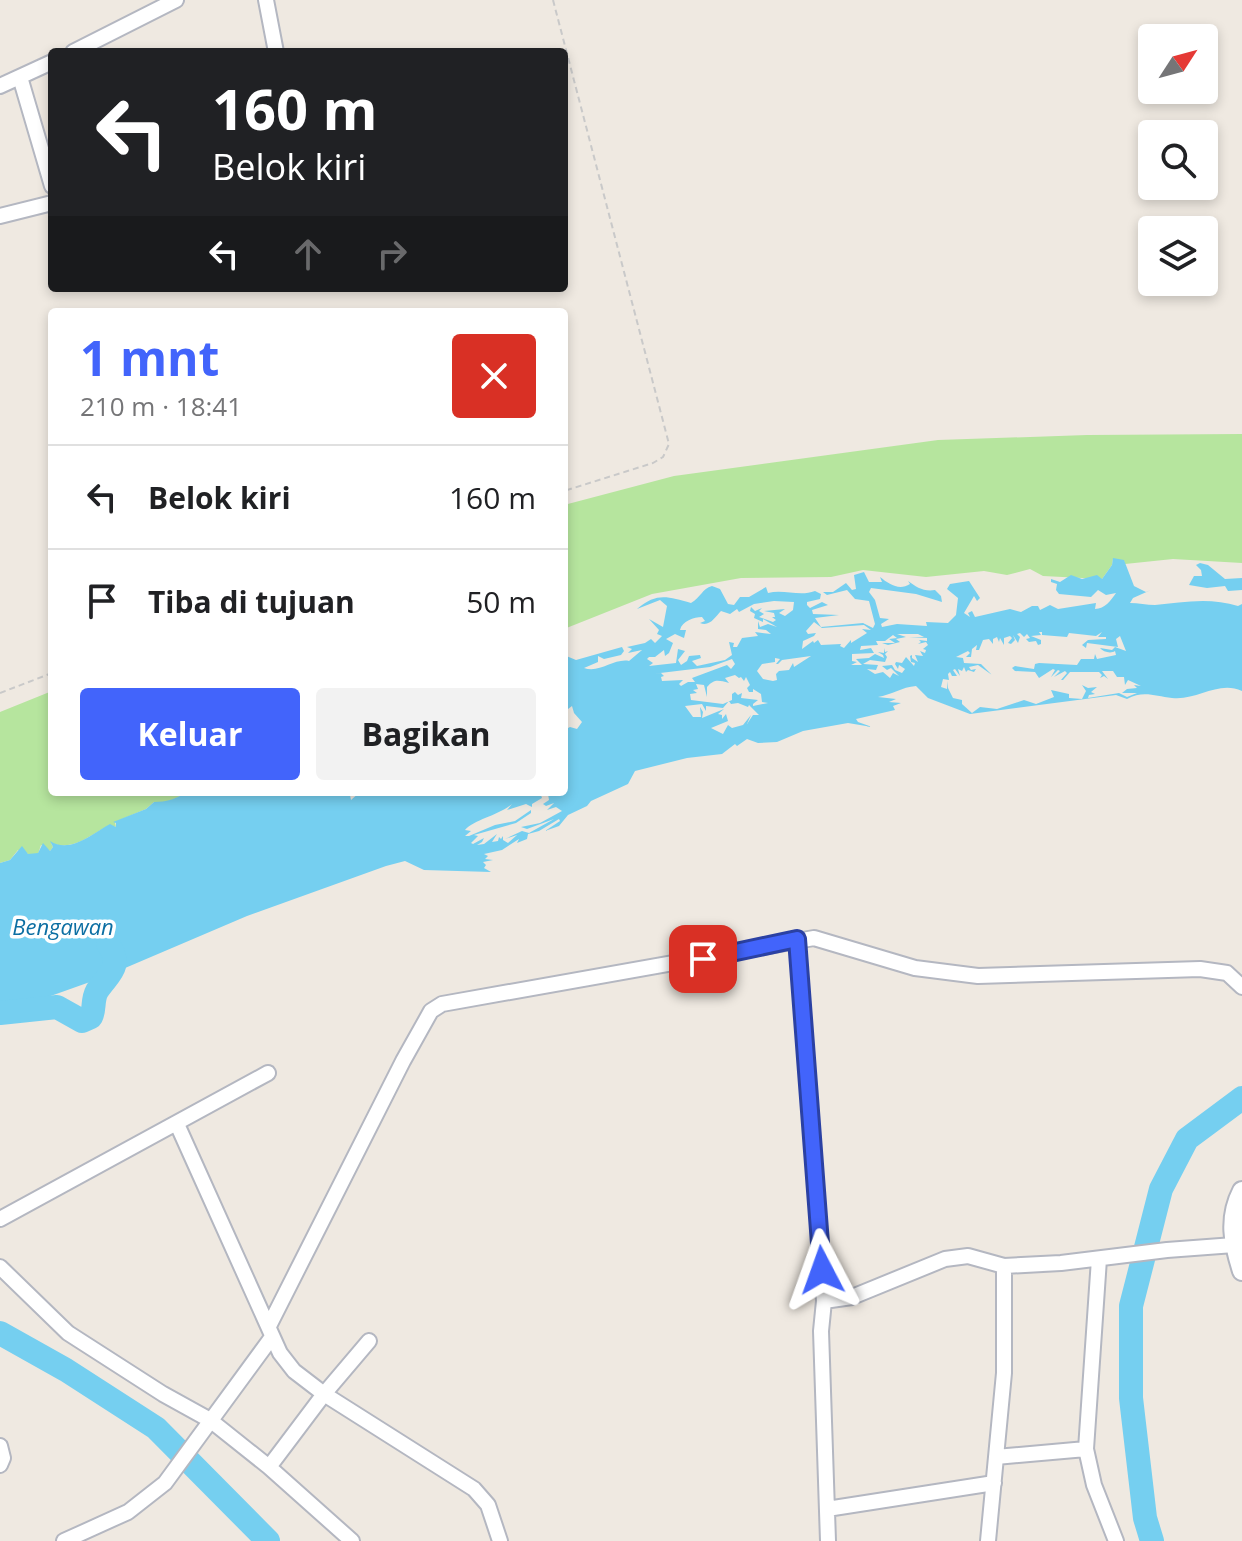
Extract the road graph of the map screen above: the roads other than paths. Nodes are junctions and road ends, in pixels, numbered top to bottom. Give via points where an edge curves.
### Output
1 (176, 0) edge
2 (266, 0) edge
3 (90, 48) edge
4 (275, 48) edge
5 (48, 64) edge
6 (20, 77) junction
7 (0, 86) edge
8 (48, 172) edge
9 (48, 204) edge
10 (0, 216) edge
11 (797, 939) junction
12 (1242, 987) edge
13 (268, 1073) dead end
14 (177, 1124) junction
15 (1242, 1191) edge
16 (0, 1219) edge
17 (1234, 1245) junction
18 (1099, 1259) junction
19 (1004, 1266) junction
20 (0, 1267) edge
21 (1242, 1271) edge
22 (824, 1301) junction
23 (270, 1332) junction
24 (369, 1341) dead end
25 (324, 1394) junction
26 (210, 1420) junction
27 (0, 1446) edge
28 (1086, 1449) junction
29 (996, 1457) junction
30 (0, 1465) edge
31 (269, 1467) junction
32 (994, 1483) junction
33 (827, 1509) junction
34 (64, 1541) edge
35 (352, 1541) edge
36 (500, 1541) edge
37 (828, 1541) edge
38 (988, 1541) edge
39 (1116, 1541) edge

1 - 3 street
2 - 4 street
5 - 6 street
6 - 7 street
6 - 8 street
9 - 10 street
11 - 12 street via 831,941 915,968 978,976 1200,969 1227,973
11 - 22 street
11 - 23 street via 435,1007 403,1061
13 - 14 street
14 - 16 street
14 - 23 street
15 - 17 street via 1232,1222
17 - 18 street
17 - 21 street
18 - 19 street
18 - 28 street
19 - 22 street via 968,1256 945,1259 852,1297
19 - 29 street via 1004,1373
20 - 26 street via 68,1333
22 - 33 street
23 - 25 street via 294,1371
23 - 26 street
24 - 25 street
25 - 31 street
25 - 36 street via 474,1489 488,1505
26 - 31 street
26 - 34 street via 165,1483 147,1499
27 - 30 street
28 - 29 street
28 - 39 street
29 - 32 street
31 - 35 street
32 - 33 street
32 - 38 street
33 - 37 street

